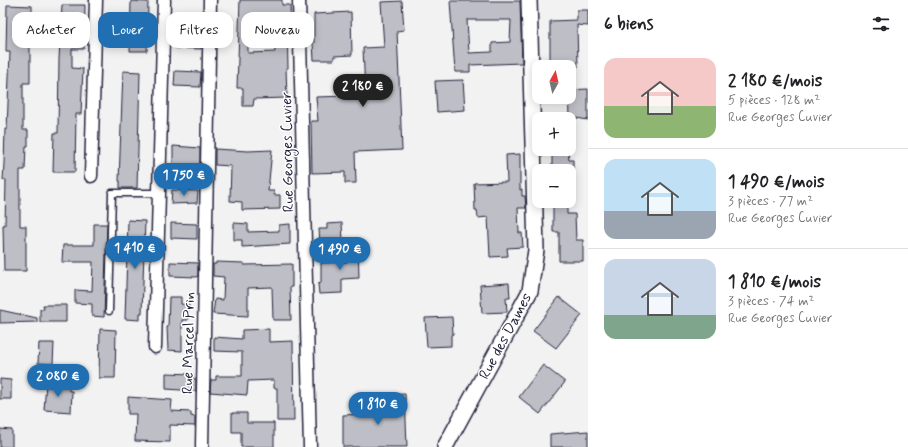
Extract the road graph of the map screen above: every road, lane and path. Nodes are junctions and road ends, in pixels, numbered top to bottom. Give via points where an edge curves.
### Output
1 (96, 0) edge
2 (164, 0) edge
3 (210, 0) edge
4 (299, 0) edge
5 (529, 0) edge
6 (91, 176) dead end
7 (159, 192) junction
8 (109, 312) dead end
9 (155, 347) dead end
10 (202, 447) edge
11 (310, 447) edge
12 (445, 447) edge

1 - 6 street
2 - 7 street
3 - 10 street, Rue Marcel Prin
4 - 11 street, Rue Georges Cuvier
5 - 12 street, Rue des Dames via 536,250 530,291
7 - 8 lane via 112,193
7 - 9 street

